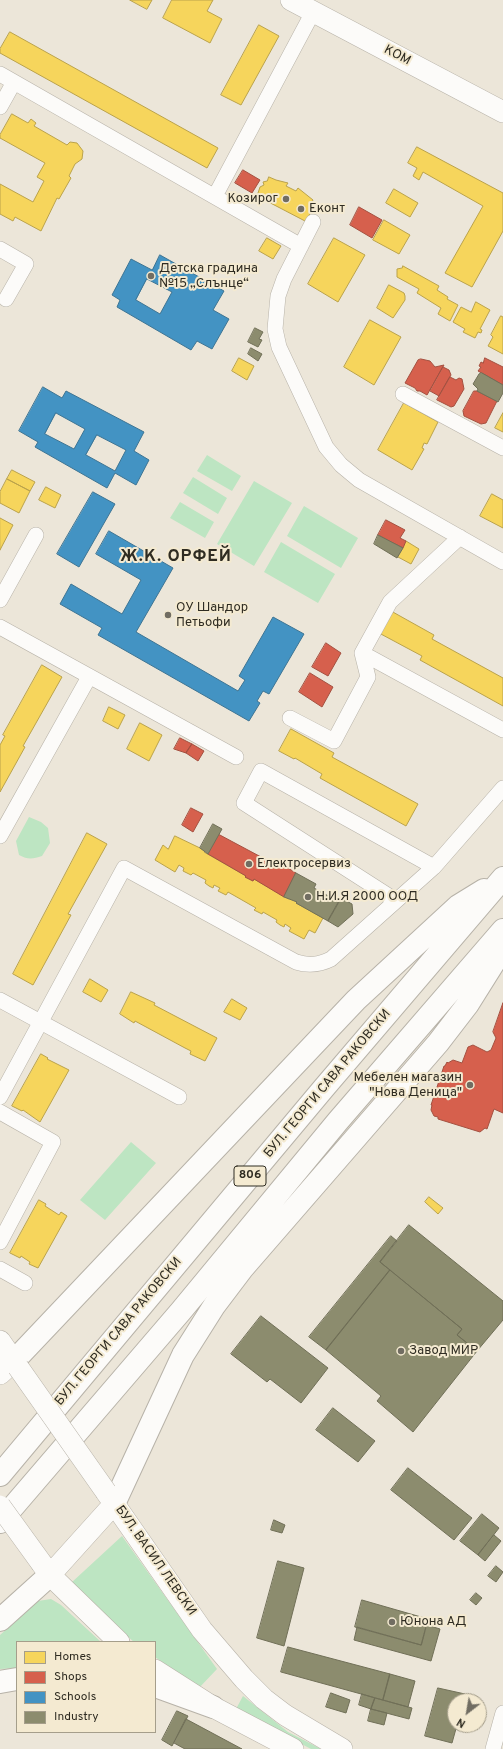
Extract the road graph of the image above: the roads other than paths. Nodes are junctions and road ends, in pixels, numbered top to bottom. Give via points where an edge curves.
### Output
1 (291, 0) edge
2 (313, 12) junction
3 (0, 74) edge
4 (14, 82) junction
5 (0, 107) edge
6 (503, 112) edge
7 (215, 196) junction
8 (313, 222) dead end
9 (301, 246) junction
10 (0, 249) edge
11 (6, 299) dead end
12 (403, 394) dead end
13 (503, 448) edge
14 (36, 535) dead end
15 (460, 537) junction
16 (503, 562) edge
17 (0, 600) edge
18 (0, 627) edge
19 (362, 653) junction
20 (89, 677) junction
21 (290, 718) dead end
22 (503, 730) edge
23 (236, 758) dead end
24 (503, 788) edge
25 (0, 836) edge
26 (434, 866) junction
27 (502, 879) edge
28 (395, 900) junction
29 (503, 930) edge
30 (503, 948) edge
31 (0, 1000) edge
32 (40, 1022) junction
33 (0, 1096) edge
34 (179, 1097) dead end
35 (0, 1112) edge
36 (6, 1215) edge
37 (0, 1242) edge
38 (0, 1269) edge
39 (25, 1283) dead end
40 (0, 1342) edge
41 (10, 1367) edge
42 (0, 1475) edge
43 (110, 1498) junction
44 (0, 1506) edge
45 (0, 1522) edge
46 (46, 1570) junction
47 (0, 1620) edge
48 (118, 1641) edge
49 (156, 1671) edge
50 (16, 1679) edge
51 (0, 1682) edge
52 (156, 1686) edge
53 (212, 1707) junction
54 (503, 1713) edge
55 (293, 1749) edge
56 (342, 1749) edge
57 (493, 1749) edge

1 - 2 main road, КОМ
2 - 6 main road, КОМ
2 - 7 street
3 - 4 street
4 - 5 street
4 - 7 street
7 - 9 street
8 - 9 street
9 - 15 street via 278,296 275,328 279,347 326,447 340,465 359,480
10 - 11 street via 26,264
12 - 13 street
14 - 17 street
15 - 16 street
15 - 19 street via 390,602
18 - 20 street
19 - 21 street via 368,677 334,741
19 - 22 street
20 - 23 street
20 - 25 street
24 - 26 street
26 - 28 street
26 - 28 street via 261,771 244,803
27 - 41 main road via 458,906 356,1000
27 - 42 main road, БУЛ. ГЕОРГИ САВА РАКОВСКИ / 806
28 - 32 street via 331,959 317,964 304,964 124,868
29 - 45 main road, 806 via 338,1121 181,1311
30 - 43 main road via 468,1004 438,1043 237,1275 214,1306 183,1355
31 - 32 street
32 - 33 street
32 - 34 street
35 - 36 street via 53,1142
36 - 37 street
38 - 39 street
40 - 41 main road, БУЛ. ВАСИЛ ЛЕВСКИ
41 - 43 main road, БУЛ. ВАСИЛ ЛЕВСКИ, bridge
43 - 46 main road
43 - 56 main road, БУЛ. ВАСИЛ ЛЕВСКИ via 202,1630 244,1679 285,1715
44 - 46 main road, bridge
46 - 47 main road
46 - 48 main road
49 - 53 main road
50 - 51 main road
52 - 53 main road
53 - 55 main road
54 - 57 street

